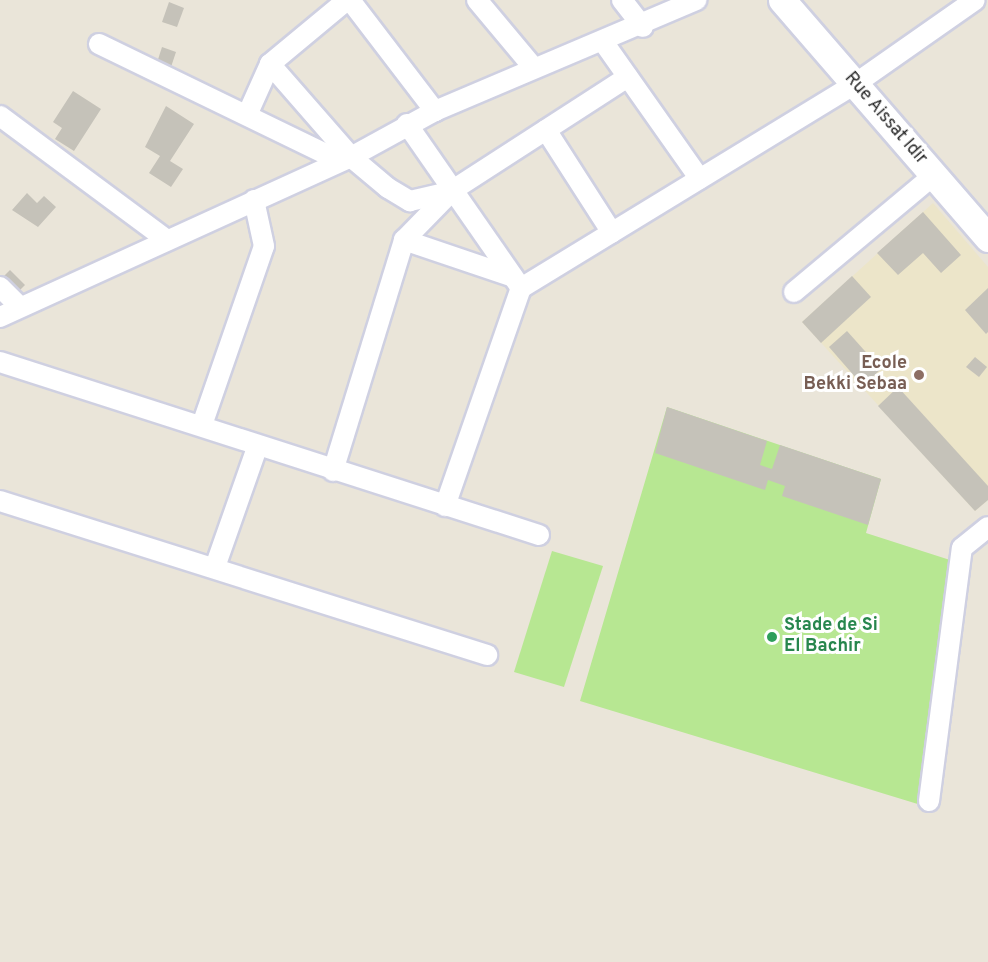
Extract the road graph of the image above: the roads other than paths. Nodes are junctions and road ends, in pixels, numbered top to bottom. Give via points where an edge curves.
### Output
1 (348, 0) edge
2 (477, 0) edge
3 (622, 0) edge
4 (696, 0) edge
5 (782, 0) edge
6 (975, 0) edge
7 (643, 27) junction
8 (604, 43) junction
9 (99, 44) dead end
10 (270, 64) junction
11 (533, 67) junction
12 (628, 77) junction
13 (855, 84) junction
14 (435, 111) junction
15 (249, 113) junction
16 (0, 116) edge
17 (407, 124) junction
18 (546, 130) junction
19 (346, 159) junction
20 (934, 175) junction
21 (700, 179) junction
22 (453, 190) junction
23 (254, 200) junction
24 (612, 233) junction
25 (988, 238) edge
26 (167, 240) junction
27 (404, 240) junction
28 (517, 283) junction
29 (0, 288) edge
30 (794, 292) dead end
31 (20, 307) junction
32 (0, 317) edge
33 (0, 362) edge
34 (202, 425) junction
35 (257, 448) junction
36 (333, 471) junction
37 (0, 501) edge
38 (445, 506) junction
39 (988, 527) edge
40 (539, 535) dead end
41 (215, 567) junction
42 (487, 655) dead end
43 (929, 801) dead end

1 - 10 street
1 - 14 street
2 - 11 street
3 - 7 street
4 - 7 street
5 - 13 street, Rue Aissat Idir
6 - 13 street
7 - 8 street
8 - 11 street
8 - 12 street
9 - 15 street
10 - 15 street
10 - 19 street
11 - 14 street
12 - 18 street
12 - 21 street
13 - 20 street, Rue Aissat Idir
13 - 21 street
14 - 17 street
15 - 19 street
16 - 26 street
17 - 19 street
17 - 22 street
18 - 22 street
18 - 24 street
19 - 22 street via 410,201
19 - 23 street
20 - 25 street, Rue Aissat Idir
20 - 30 street
21 - 24 street
22 - 27 street
22 - 28 street
23 - 26 street
23 - 34 street via 264,246
24 - 28 street
26 - 31 street
27 - 28 street
27 - 36 street
28 - 38 street
29 - 31 street
31 - 32 street
33 - 34 street
34 - 35 street
35 - 36 street
35 - 41 street
36 - 38 street
37 - 41 street
38 - 40 street
39 - 43 street via 962,548
41 - 42 street

